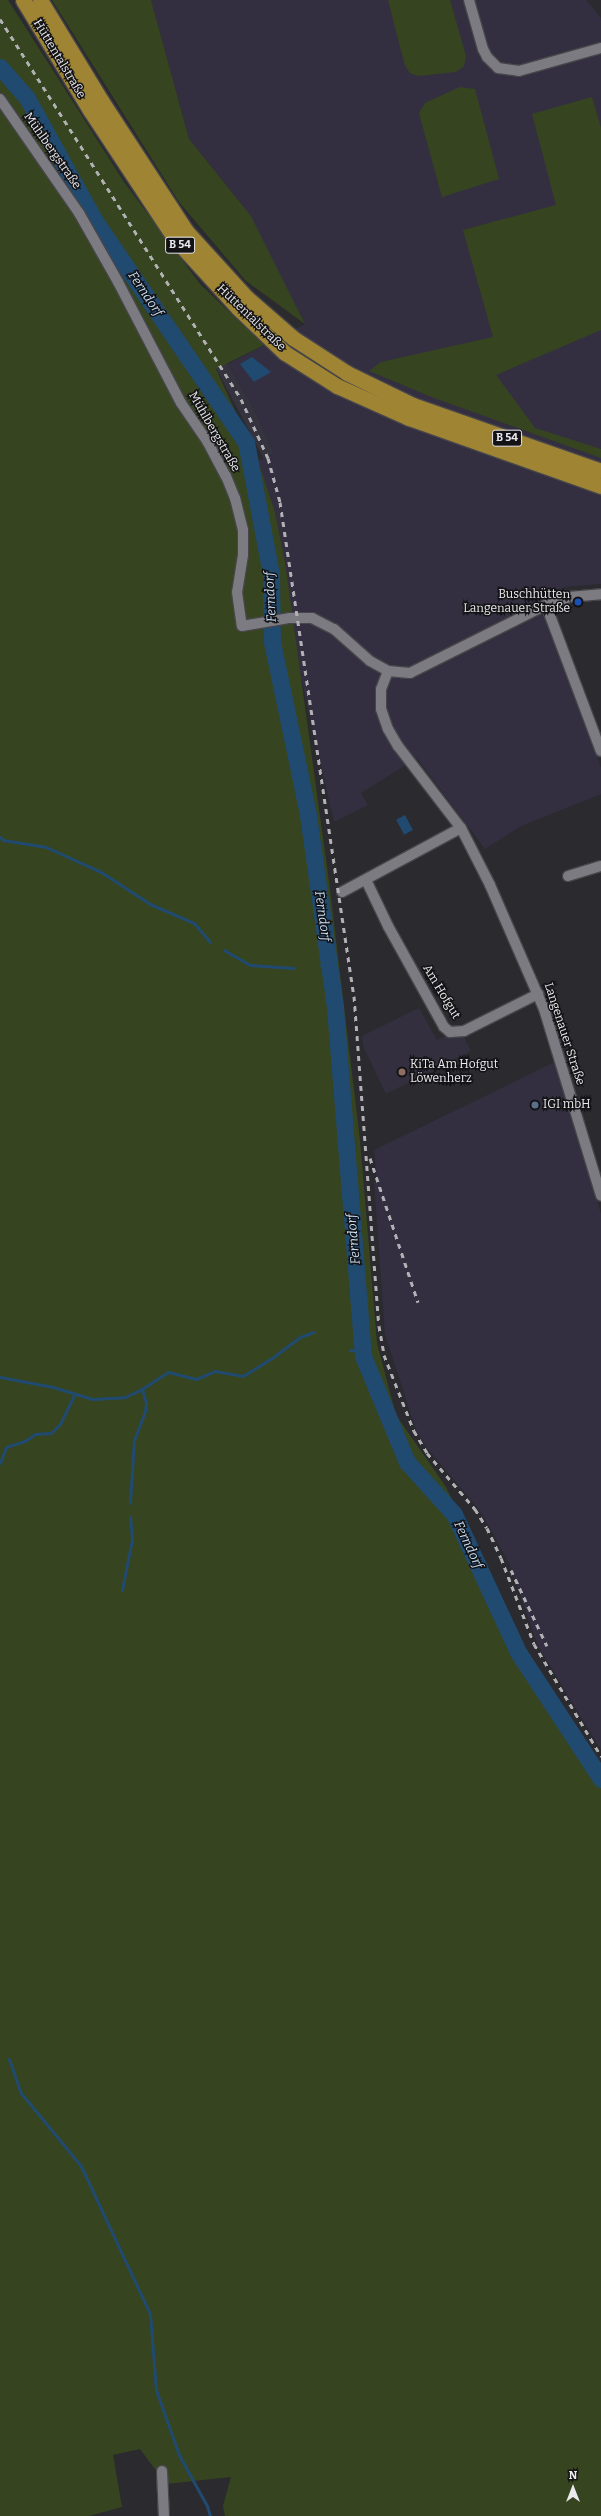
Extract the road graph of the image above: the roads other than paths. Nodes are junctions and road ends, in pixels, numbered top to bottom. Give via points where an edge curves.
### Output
1 (23, 0) edge
2 (40, 0) edge
3 (469, 0) edge
4 (601, 48) edge
5 (0, 99) edge
6 (601, 471) edge
7 (601, 486) edge
8 (601, 594) edge
9 (546, 605) junction
10 (388, 670) junction
11 (601, 751) edge
12 (461, 828) junction
13 (601, 866) edge
14 (568, 876) dead end
15 (366, 880) junction
16 (342, 892) dead end
17 (538, 994) junction
18 (600, 1192) edge
19 (162, 2471) dead end
20 (164, 2516) edge

1 - 7 highway, Hüttentalstraße / B 54 via 90,110 175,239 238,308 286,353 337,386 409,418
2 - 6 highway, Hüttentalstraße / B 54 via 102,102 186,230 247,298 293,338 347,373 413,405
3 - 4 street via 483,49 498,68 519,71
5 - 10 street, Mühlbergstraße via 78,213 118,282 181,403 207,441 226,476 243,530 237,592 242,626 290,618 312,618 334,629 370,661
8 - 9 street via 569,597
9 - 10 street, Mühlbergstraße via 410,673
9 - 11 street
10 - 12 street, Langenauer Straße via 381,696 381,709 388,729 398,746
12 - 15 street
12 - 17 street, Langenauer Straße
13 - 14 street
15 - 16 street
15 - 17 street, Am Hofgut via 388,926 444,1027 450,1032 464,1030
17 - 18 street, Langenauer Straße
19 - 20 street

